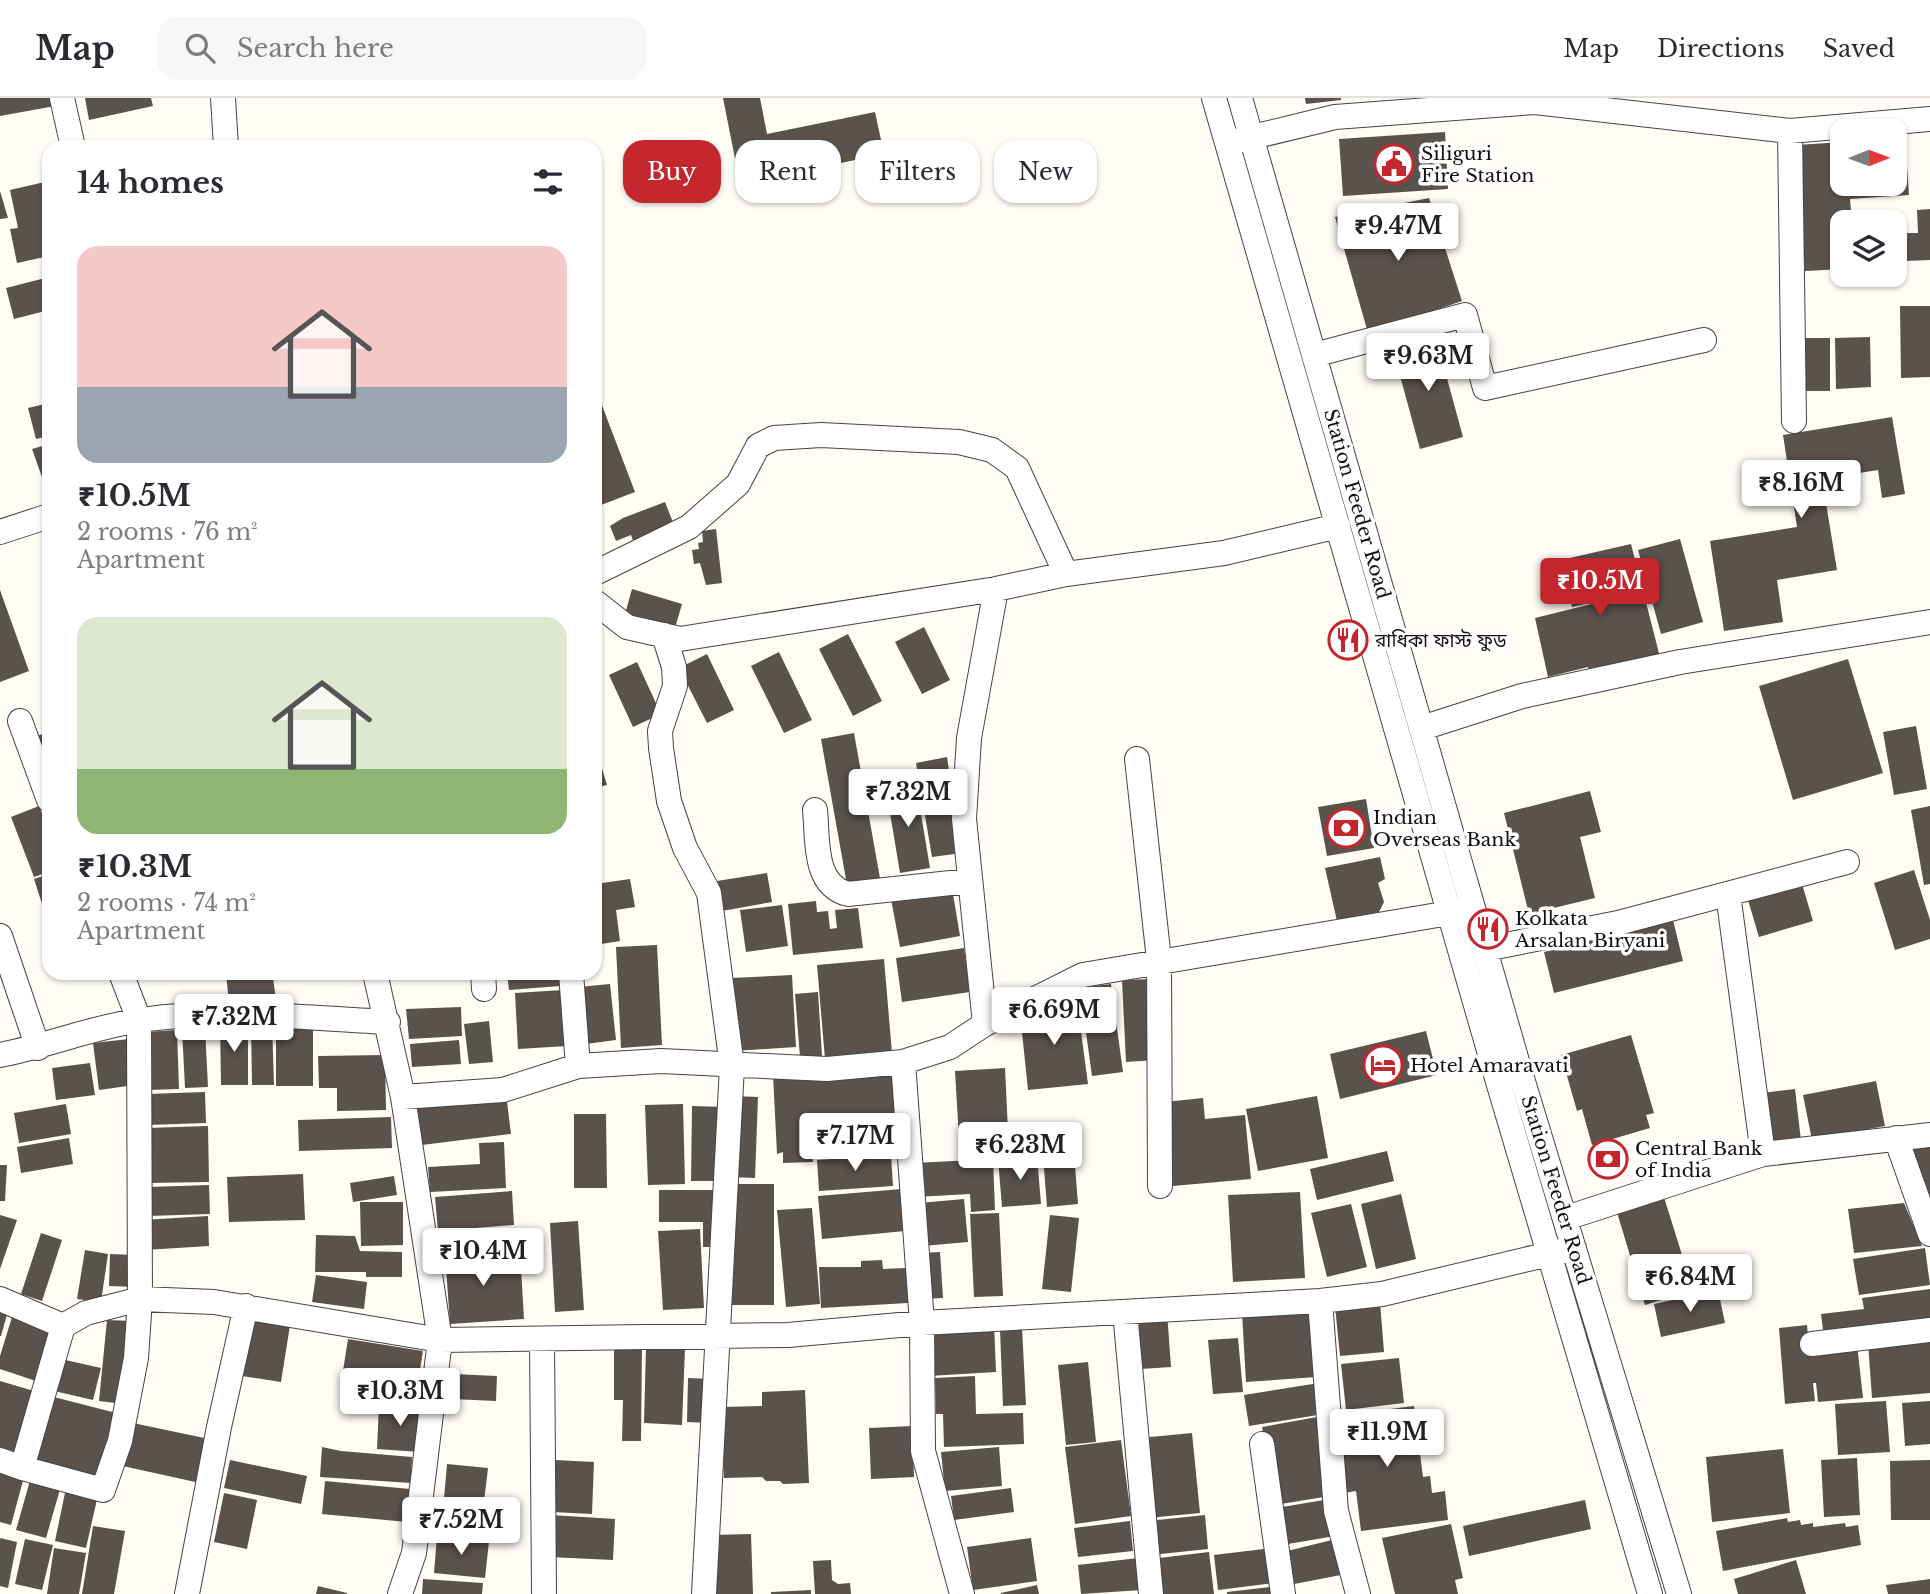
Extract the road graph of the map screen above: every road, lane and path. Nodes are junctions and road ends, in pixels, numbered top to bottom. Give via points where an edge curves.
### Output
1 (62, 98) edge
2 (223, 98) edge
3 (1214, 98) edge
4 (1240, 98) edge
5 (1930, 119) edge
6 (1790, 131) junction
7 (71, 140) edge
8 (226, 140) edge
9 (1239, 140) junction
10 (1704, 340) dead end
11 (1314, 355) junction
12 (1794, 421) dead end
13 (42, 518) edge
14 (1338, 526) junction
15 (0, 531) edge
16 (602, 570) edge
17 (1066, 575) junction
18 (996, 589) junction
19 (602, 607) edge
20 (1930, 622) edge
21 (664, 635) junction
22 (20, 721) dead end
23 (1422, 728) junction
24 (1137, 759) dead end
25 (42, 781) edge
26 (816, 810) dead end
27 (1847, 862) dead end
28 (969, 881) junction
29 (1728, 894) junction
30 (1462, 911) junction
31 (0, 936) edge
32 (1485, 949) junction
33 (1159, 960) junction
34 (124, 980) edge
35 (377, 980) edge
36 (572, 980) edge
37 (139, 1020) junction
38 (388, 1022) junction
39 (985, 1024) junction
40 (38, 1048) junction
41 (0, 1055) edge
42 (903, 1062) junction
43 (578, 1066) junction
44 (732, 1066) junction
45 (403, 1097) junction
46 (1930, 1135) edge
47 (1896, 1138) junction
48 (1763, 1154) junction
49 (1160, 1186) dead end
50 (1566, 1218) junction
51 (1930, 1234) edge
52 (1574, 1248) junction
53 (1549, 1255) junction
54 (0, 1299) edge
55 (140, 1299) junction
56 (1320, 1301) junction
57 (246, 1306) junction
58 (1125, 1312) junction
59 (922, 1323) junction
60 (63, 1326) junction
61 (1930, 1329) edge
62 (718, 1338) junction
63 (542, 1339) junction
64 (440, 1340) junction
65 (1812, 1343) dead end
66 (1262, 1444) dead end
67 (11, 1464) edge
68 (187, 1594) edge
69 (400, 1594) edge
70 (544, 1594) edge
71 (704, 1594) edge
72 (962, 1594) edge
73 (1151, 1594) edge
74 (1283, 1594) edge
75 (1358, 1594) edge
76 (1650, 1594) edge
77 (1679, 1594) edge

1 - 7 street
2 - 8 street
3 - 9 street, Station Feeder Road
4 - 9 street, Station Feeder Road
5 - 6 street
6 - 9 street via 1535,102 1335,117
6 - 12 street
9 - 11 street, Station Feeder Road
9 - 14 street, Station Feeder Road
10 - 11 street via 1485,388 1465,315
11 - 23 street, Station Feeder Road
13 - 15 street
14 - 17 street via 1224,553
14 - 30 street, Station Feeder Road
16 - 17 street via 689,527 738,484 758,446 774,438 821,435 959,442 992,450 1017,468
17 - 18 street
18 - 21 street via 680,639
18 - 28 street via 969,738 964,818
19 - 21 street via 627,627
20 - 23 street via 1680,662 1521,696
21 - 44 street via 675,686 660,731 660,748 669,801 685,848 709,892
22 - 25 street
23 - 30 street, Station Feeder Road
24 - 33 street
26 - 28 street via 821,866 835,891 848,894
27 - 29 street
28 - 39 street
29 - 32 street via 1618,923
29 - 48 street
30 - 32 street, Station Feeder Road
30 - 33 street
30 - 53 street, Station Feeder Road
31 - 40 street
32 - 50 street, Station Feeder Road
33 - 39 street via 1083,975
33 - 49 street
34 - 37 street
35 - 38 street
36 - 43 street
37 - 38 street via 236,1016
37 - 40 street
37 - 55 street
38 - 45 street
39 - 42 street via 950,1047
40 - 41 street
42 - 44 street via 827,1069
42 - 59 street
43 - 44 street via 661,1061
43 - 45 street via 503,1090
44 - 62 street
45 - 64 street
46 - 47 street
47 - 48 street
47 - 51 street
48 - 50 street
50 - 52 street, Station Feeder Road
52 - 53 street
52 - 77 street, Station Feeder Road
53 - 56 street via 1382,1294
53 - 76 street, Station Feeder Road
54 - 60 street
55 - 57 street
55 - 60 street via 86,1313
55 - 67 street via 134,1370 120,1441 103,1490
56 - 58 street
56 - 75 street via 1336,1511
57 - 64 street
57 - 68 street
58 - 59 street
58 - 73 street
59 - 62 street
59 - 72 street via 923,1451
60 - 67 street
61 - 65 street
62 - 63 street
62 - 71 street
63 - 64 street
63 - 70 street
64 - 69 street via 414,1553
66 - 74 street

